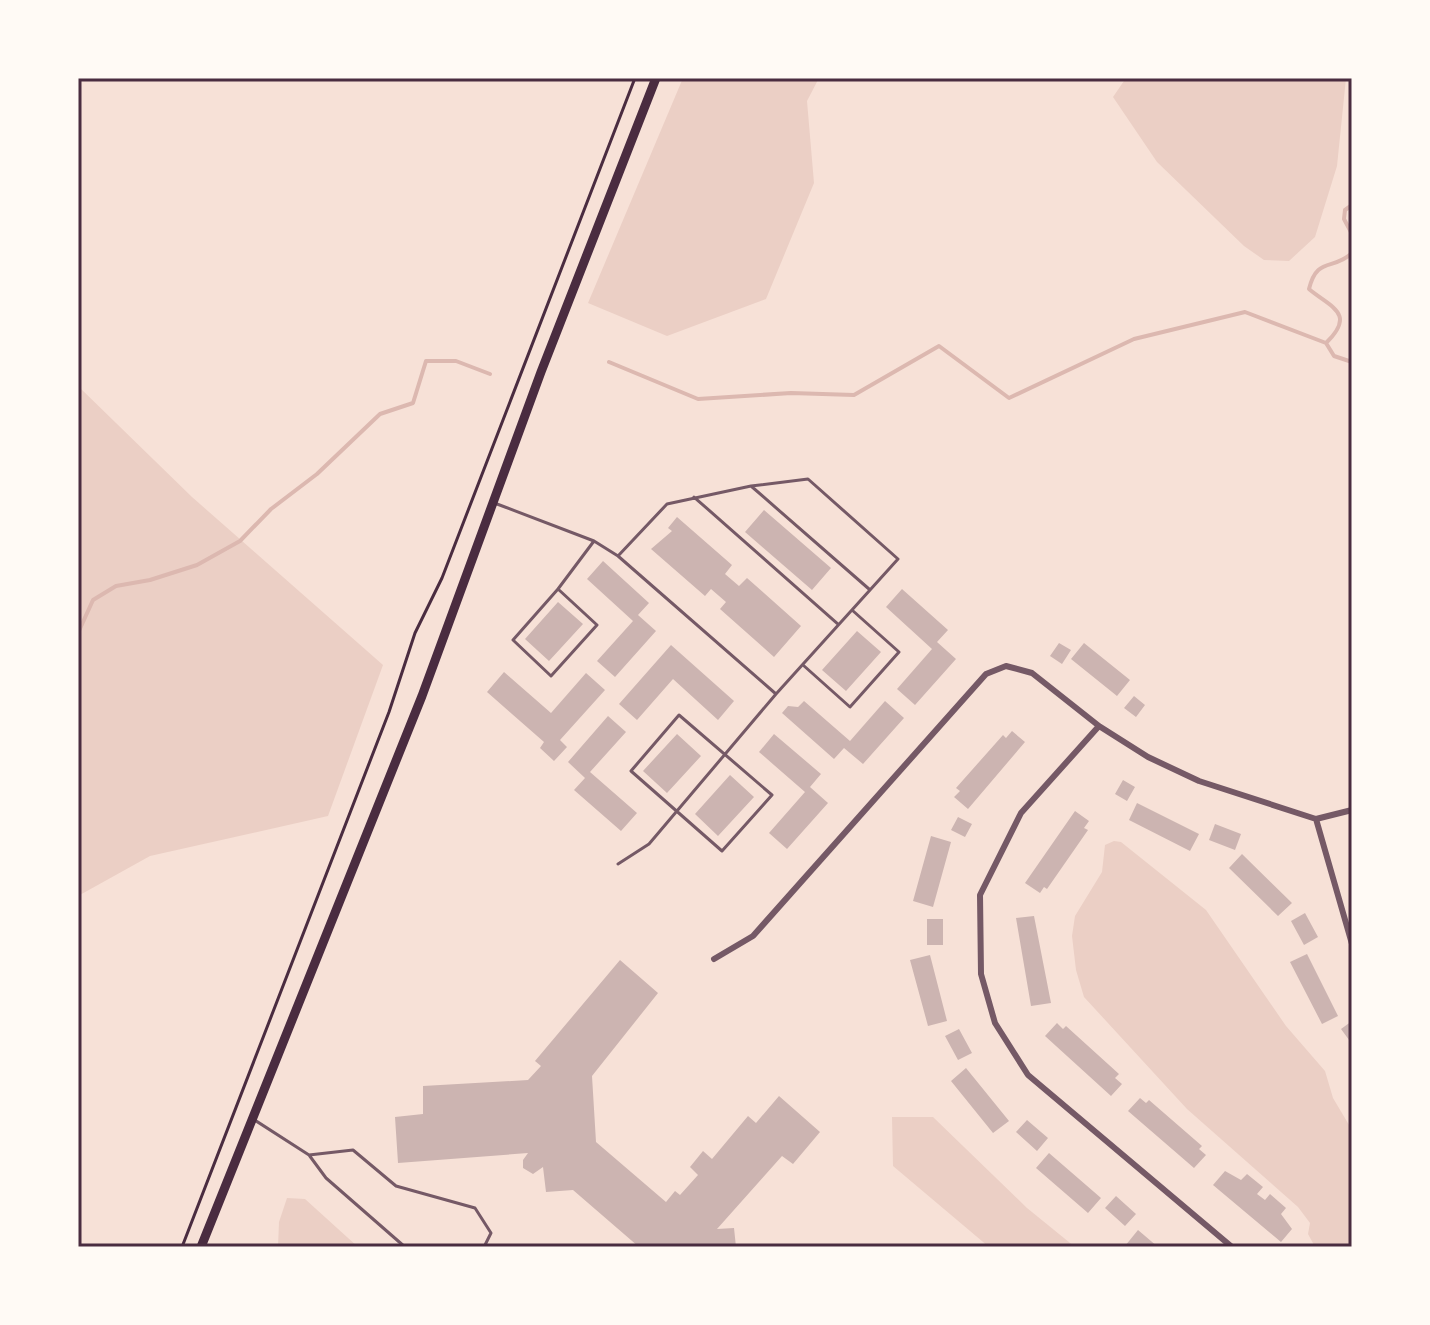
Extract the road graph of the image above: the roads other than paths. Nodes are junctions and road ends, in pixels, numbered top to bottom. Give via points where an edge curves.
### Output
1 (656, 78) edge
2 (751, 486) junction
3 (694, 497) junction
4 (493, 503) junction
5 (594, 541) junction
6 (618, 556) junction
7 (558, 589) junction
8 (870, 590) junction
9 (852, 610) junction
10 (839, 625) junction
11 (803, 665) junction
12 (776, 694) junction
13 (1099, 726) junction
14 (725, 754) junction
15 (1352, 810) edge
16 (677, 811) junction
17 (1316, 819) junction
18 (618, 864) dead end
19 (1352, 944) edge
20 (714, 959) dead end
21 (251, 1119) junction
22 (309, 1155) junction
23 (201, 1247) edge
24 (405, 1247) edge
25 (484, 1247) edge
26 (1232, 1247) edge

1 - 4 main road
2 - 3 lane
2 - 8 lane
2 - 8 lane via 808,479 898,559
3 - 6 lane via 667,504
3 - 10 lane
4 - 5 lane
4 - 21 main road via 422,696
5 - 6 lane
5 - 7 lane
6 - 12 lane
7 - 7 lane via 597,625 551,676 513,640
8 - 9 lane
9 - 10 lane
9 - 11 lane via 899,652 850,707
10 - 11 lane
11 - 12 lane
12 - 14 lane
13 - 17 street via 1199,781
13 - 20 street via 1032,673 1006,666 986,674 753,936
13 - 26 street via 1021,813 980,895 981,974 995,1023 1028,1075
14 - 16 lane
14 - 16 lane via 679,715 640,760 631,771
14 - 16 lane via 772,795 722,851
15 - 17 street
16 - 18 lane via 638,853
17 - 19 street
21 - 22 lane
21 - 23 main road
22 - 24 lane via 326,1178
22 - 25 lane via 353,1150 396,1186 475,1208 491,1233

